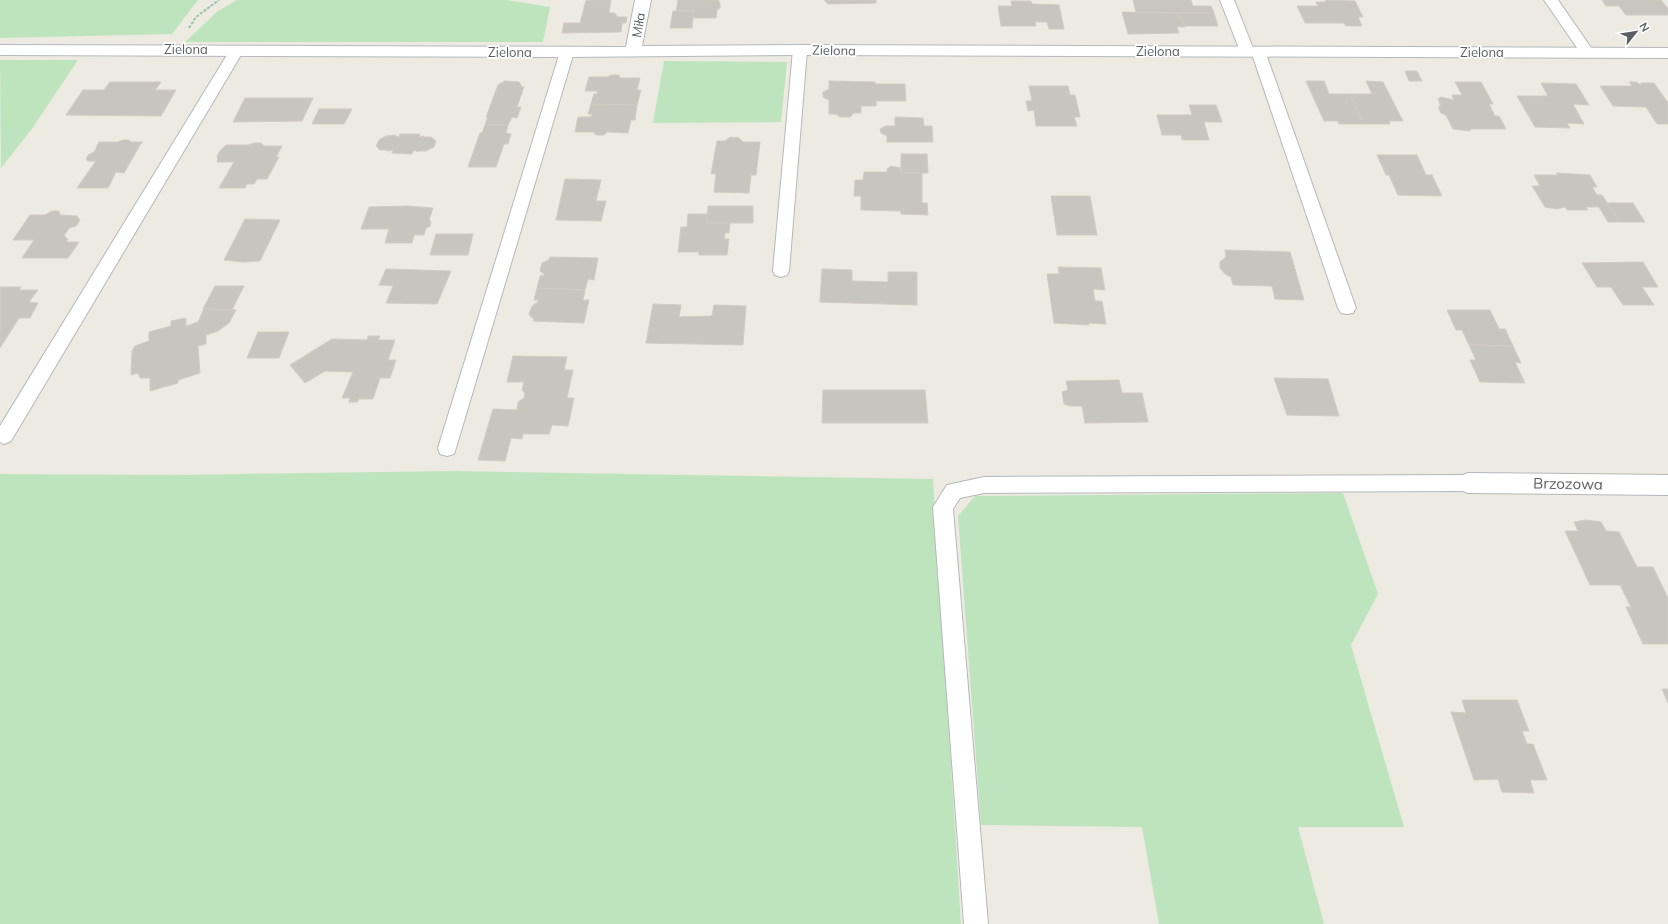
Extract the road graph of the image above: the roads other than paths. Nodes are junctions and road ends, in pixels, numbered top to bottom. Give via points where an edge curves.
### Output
1 (643, 0) edge
2 (1227, 0) edge
3 (1551, 0) edge
4 (0, 50) edge
5 (237, 50) junction
6 (800, 50) junction
7 (633, 51) junction
8 (1252, 51) junction
9 (567, 52) junction
10 (1587, 52) junction
11 (1668, 53) edge
12 (781, 271) dead end
13 (1347, 308) dead end
14 (4, 436) dead end
15 (447, 448) dead end
16 (1468, 483) joint
17 (1668, 485) edge
18 (976, 924) edge

1 - 7 street, Miła
2 - 8 lane
3 - 10 lane
4 - 5 street, Zielona
5 - 9 street, Zielona
5 - 14 lane
6 - 7 street, Zielona
6 - 8 street, Zielona
6 - 12 lane
7 - 9 street, Zielona
8 - 10 street, Zielona
8 - 13 lane
9 - 15 lane
10 - 11 street, Zielona
16 - 17 street, Brzozowa
16 - 18 lane via 984,485 954,491 943,507

